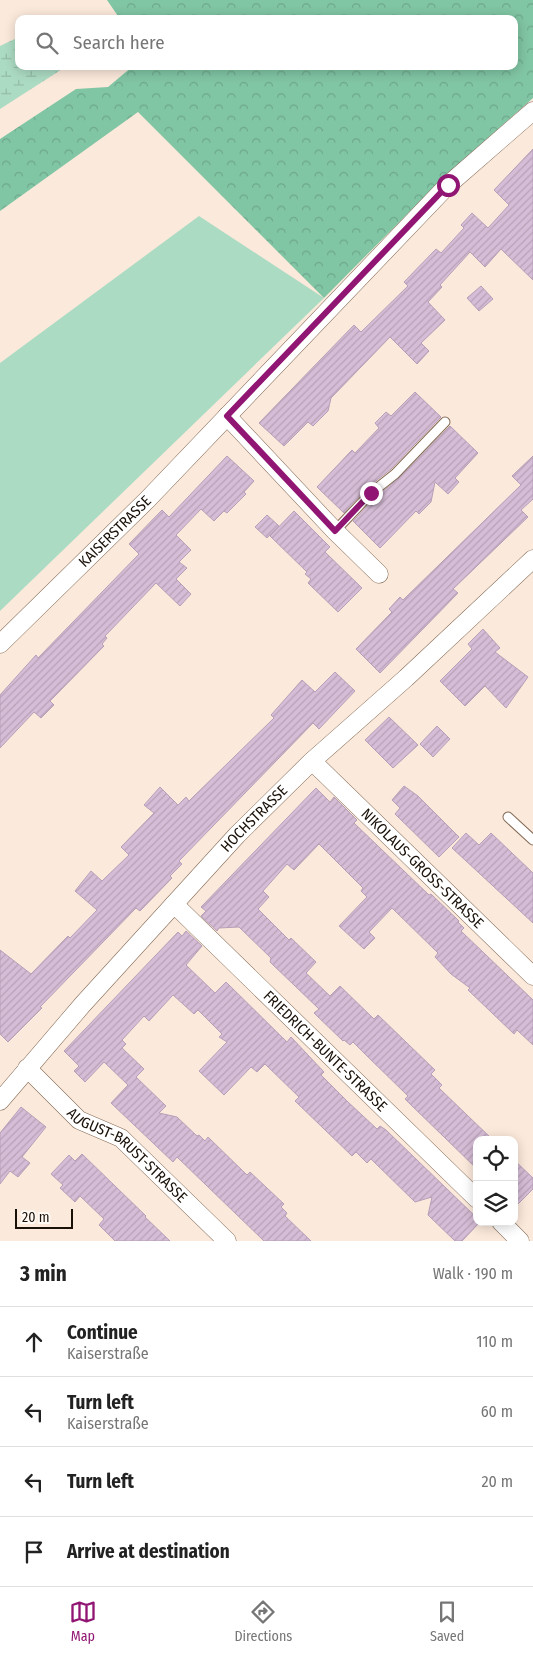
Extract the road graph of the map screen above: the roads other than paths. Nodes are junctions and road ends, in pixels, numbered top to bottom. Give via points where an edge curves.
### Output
1 (533, 111) edge
2 (227, 416) junction
3 (445, 422) dead end
4 (335, 531) junction
5 (533, 560) edge
6 (379, 574) dead end
7 (0, 644) edge
8 (312, 761) junction
9 (508, 817) dead end
10 (533, 840) edge
11 (174, 904) junction
12 (533, 976) edge
13 (27, 1068) junction
14 (0, 1101) edge
15 (473, 1195) edge
16 (505, 1226) edge
17 (533, 1232) edge
18 (227, 1241) edge
19 (521, 1241) edge

1 - 2 street, KAISERSTRASSE via 448,185
2 - 4 street
2 - 7 street, KAISERSTRASSE via 148,499
3 - 4 lane
4 - 6 street
5 - 8 street, HOCHSTRASSE
8 - 11 street, HOCHSTRASSE via 237,835
8 - 12 street, NIKOLAUS-GROSS-STRASSE
9 - 10 lane
11 - 13 street, HOCHSTRASSE
11 - 15 street, FRIEDRICH-BUNTE-STRASSE
13 - 14 street, HOCHSTRASSE
13 - 18 street, AUGUST-BRUST-STRASSE via 79,1120 121,1138
16 - 19 street
17 - 19 street

